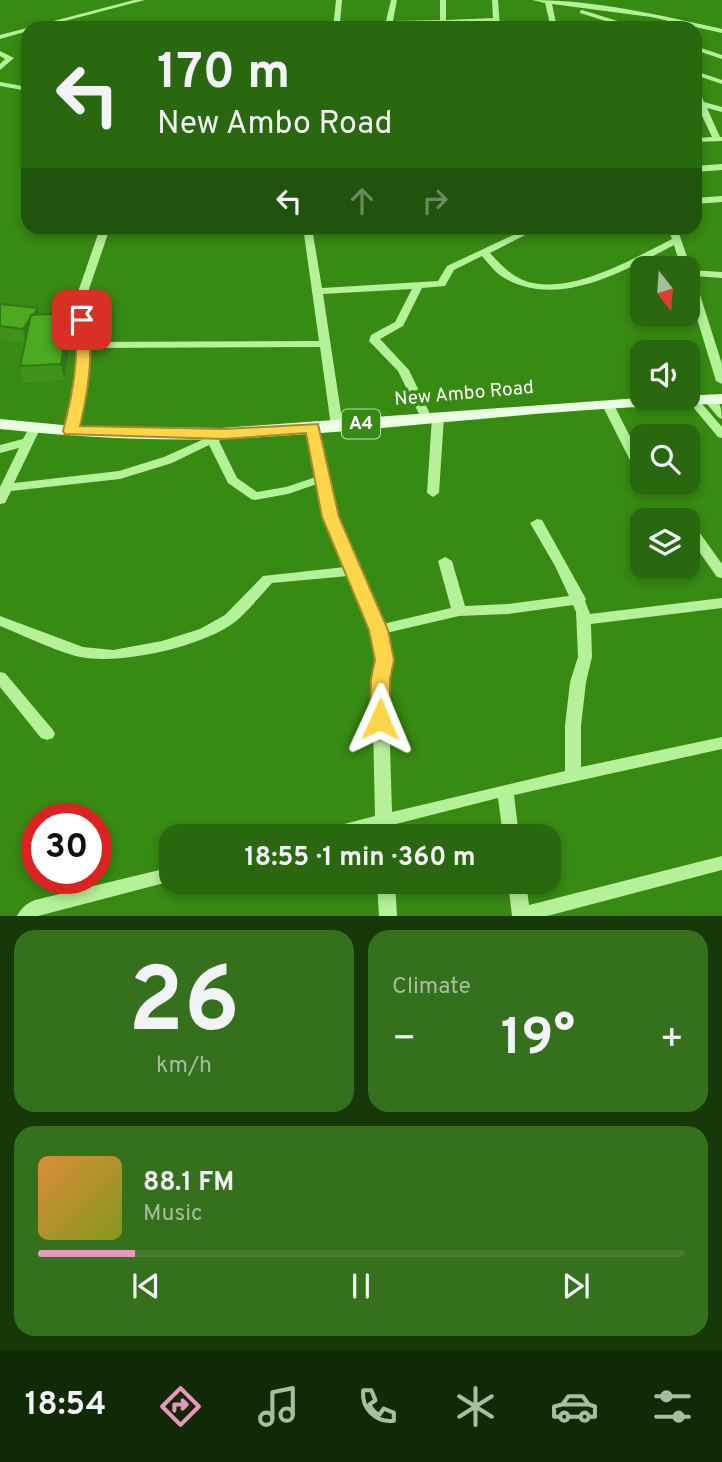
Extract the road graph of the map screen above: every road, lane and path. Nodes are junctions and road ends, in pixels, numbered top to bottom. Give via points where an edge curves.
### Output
1 (142, 0) edge
2 (339, 0) edge
3 (394, 0) edge
4 (443, 0) edge
5 (495, 0) edge
6 (536, 0) edge
7 (548, 1) edge
8 (559, 3) junction
9 (443, 20) junction
10 (57, 21) edge
11 (337, 21) edge
12 (389, 21) edge
13 (416, 21) edge
14 (456, 21) edge
15 (496, 21) edge
16 (552, 21) edge
17 (605, 21) edge
18 (679, 21) edge
19 (702, 26) edge
20 (722, 28) edge
21 (21, 30) edge
22 (0, 37) edge
23 (702, 50) edge
24 (0, 53) edge
25 (722, 57) edge
26 (0, 68) edge
27 (702, 75) edge
28 (722, 82) edge
29 (0, 84) edge
30 (21, 88) edge
31 (702, 103) edge
32 (702, 105) edge
33 (722, 110) edge
34 (720, 139) edge
35 (702, 140) edge
36 (722, 167) edge
37 (702, 168) edge
38 (722, 199) edge
39 (702, 200) edge
40 (103, 235) edge
41 (310, 235) edge
42 (518, 235) edge
43 (675, 235) edge
44 (677, 240) junction
45 (483, 251) junction
46 (682, 256) edge
47 (700, 274) edge
48 (722, 275) edge
49 (418, 286) junction
50 (316, 291) junction
51 (700, 312) edge
52 (68, 318) edge
53 (82, 320) junction
54 (324, 344) junction
55 (85, 345) junction
56 (722, 381) edge
57 (708, 399) edge
58 (608, 405) junction
59 (722, 415) edge
60 (432, 418) junction
61 (0, 424) edge
62 (337, 426) junction
63 (312, 428) junction
64 (71, 431) junction
65 (722, 434) edge
66 (30, 435) junction
67 (218, 437) junction
68 (630, 448) edge
69 (0, 449) edge
70 (321, 479) junction
71 (433, 493) dead end
72 (3, 494) edge
73 (537, 523) dead end
74 (700, 543) edge
75 (444, 561) dead end
76 (354, 570) junction
77 (722, 574) edge
78 (579, 599) junction
79 (722, 603) edge
80 (460, 611) junction
81 (582, 620) junction
82 (0, 621) edge
83 (378, 630) junction
84 (0, 677) edge
85 (47, 734) dead end
86 (722, 743) edge
87 (573, 775) junction
88 (505, 790) junction
89 (384, 824) edge
90 (400, 824) edge
91 (509, 824) edge
92 (722, 863) edge
93 (159, 877) edge
94 (387, 894) edge
95 (518, 894) edge
96 (521, 915) edge
97 (26, 916) edge
98 (388, 916) edge

1 - 10 street
2 - 11 street
3 - 12 street
4 - 9 street
5 - 15 street
6 - 7 street
7 - 8 street
7 - 16 street
8 - 17 street
8 - 18 street
9 - 13 street
9 - 14 street
19 - 20 street
21 - 22 street
23 - 25 street
24 - 26 street via 10,58
27 - 28 street
29 - 30 street
31 - 33 street
32 - 34 street
34 - 35 street
36 - 37 street
38 - 39 street
40 - 53 street via 84,289
41 - 50 street
42 - 45 street
43 - 44 street
44 - 45 street via 621,270 544,289 507,276 491,265
44 - 46 street
45 - 49 street via 450,268 441,284
47 - 48 street
49 - 50 street
49 - 60 street via 398,324 374,341 403,370
50 - 54 street
51 - 56 street
52 - 53 street
53 - 55 street
54 - 55 street
54 - 62 street
55 - 64 street via 82,388
57 - 58 main road, New Ambo Road / A4
57 - 59 street
57 - 65 street
58 - 60 main road, New Ambo Road / A4
58 - 68 street
60 - 62 main road, New Ambo Road / A4
60 - 71 street
61 - 66 main road, New Ambo Road / A4
62 - 63 main road, New Ambo Road / A4
63 - 67 main road, New Ambo Road / A4
63 - 70 street
64 - 66 main road, New Ambo Road / A4
64 - 67 main road, New Ambo Road / A4
66 - 69 street
66 - 72 street
67 - 70 street via 232,480 255,496
67 - 72 street via 120,475
70 - 76 street via 330,517
73 - 78 street
74 - 77 street
75 - 80 street
76 - 82 street via 268,579 230,618 205,633 113,656 81,652
76 - 83 street
78 - 80 street
78 - 81 street
79 - 81 street
80 - 83 street
81 - 87 street via 584,657 573,726
83 - 89 street via 384,660 380,679
84 - 85 street
86 - 87 street
87 - 88 street
88 - 90 street
88 - 91 street
92 - 96 street
93 - 97 street via 35,908
94 - 98 street
95 - 96 street

